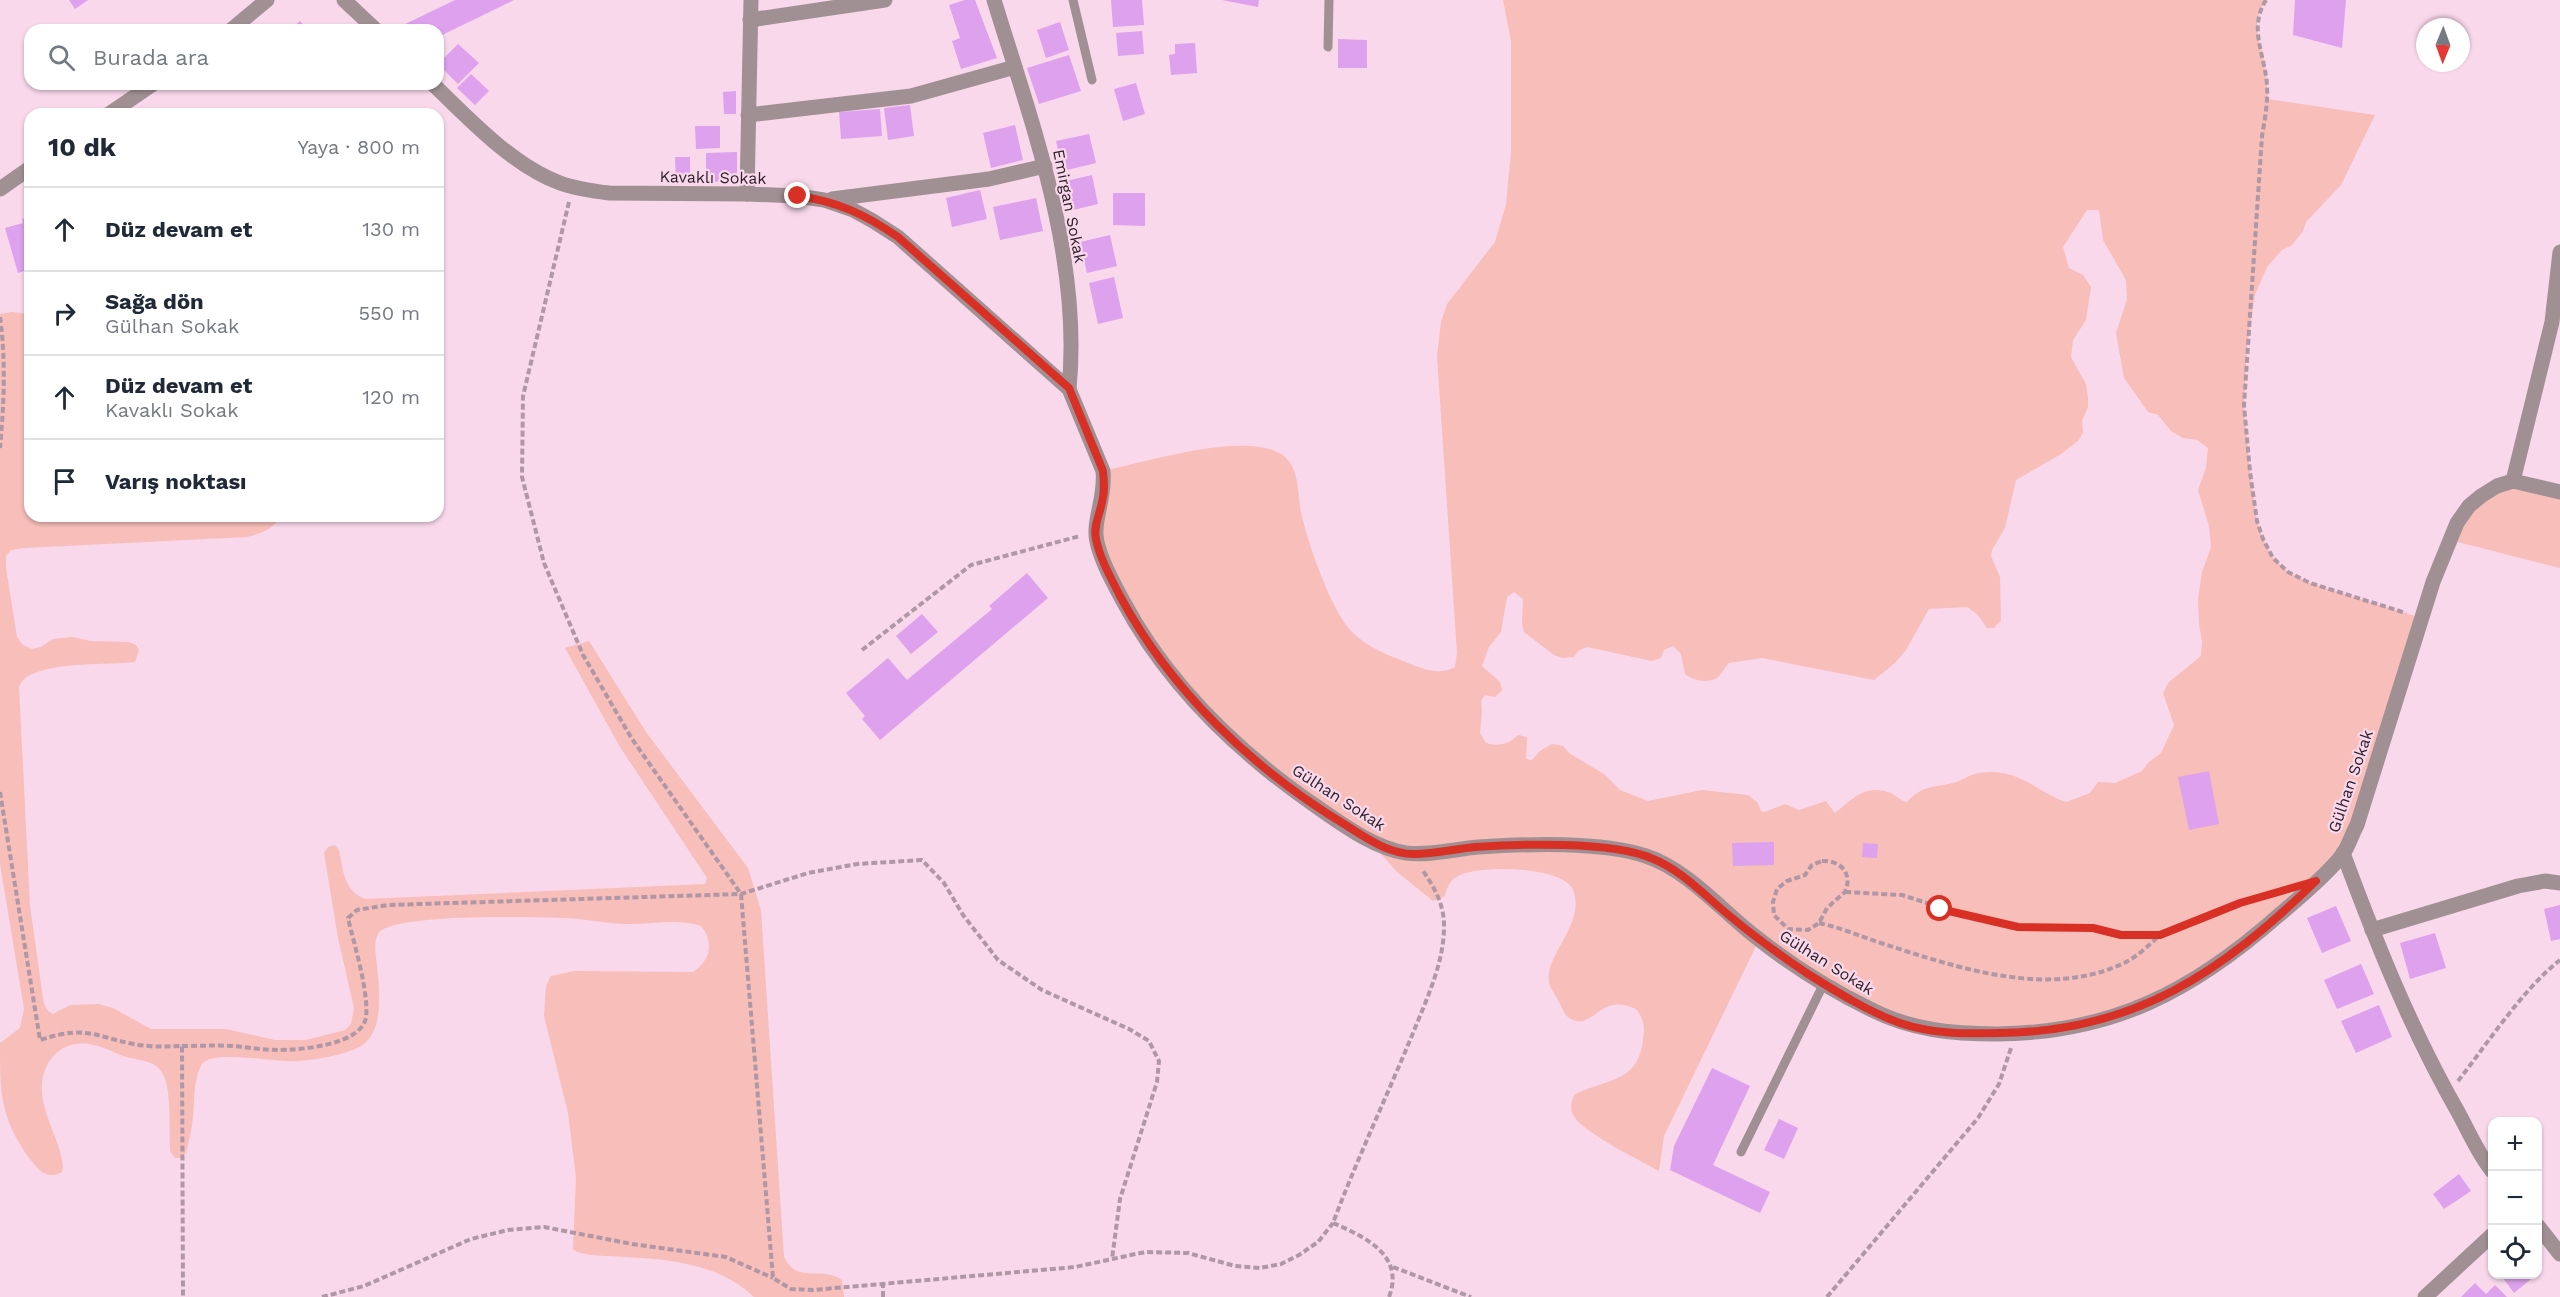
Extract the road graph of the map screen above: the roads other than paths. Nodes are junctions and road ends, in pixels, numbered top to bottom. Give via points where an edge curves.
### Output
1 (267, 0) edge
2 (344, 0) edge
3 (751, 0) edge
4 (885, 0) edge
5 (994, 0) edge
6 (1073, 0) edge
7 (1329, 0) edge
8 (750, 20) junction
9 (238, 24) edge
10 (370, 24) edge
11 (1328, 47) dead end
12 (1015, 67) junction
13 (1092, 80) dead end
14 (144, 90) edge
15 (440, 90) edge
16 (119, 108) edge
17 (748, 115) junction
18 (1045, 166) junction
19 (24, 172) edge
20 (0, 189) edge
21 (747, 194) junction
22 (824, 200) junction
23 (2560, 252) edge
24 (2558, 282) edge
25 (1069, 388) junction
26 (2514, 481) junction
27 (2560, 492) edge
28 (2343, 853) junction
29 (2560, 883) edge
30 (2372, 930) junction
31 (1824, 983) junction
32 (1741, 1152) dead end
33 (2488, 1163) edge
34 (2542, 1231) edge
35 (2488, 1240) edge
36 (2560, 1254) edge
37 (2425, 1297) edge

1 - 9 street
2 - 10 street
3 - 8 street
4 - 8 street
5 - 12 street, Emirgan Sokak
6 - 13 lane
7 - 11 lane
8 - 17 street
12 - 17 street via 911,96
12 - 18 street, Emirgan Sokak
14 - 16 street
15 - 21 street, Kavaklı Sokak via 508,151 545,176 572,187 627,194
17 - 21 street
18 - 22 street via 979,181
18 - 25 street, Emirgan Sokak via 1068,292 1072,341
19 - 20 street
21 - 22 street, Kavaklı Sokak
22 - 25 street, Kavaklı Sokak via 853,210 898,237
23 - 24 street
24 - 26 street
25 - 31 street, Gülhan Sokak via 1103,471 1103,499 1095,532 1106,568 1159,659 1251,758 1331,817 1392,850 1412,854 1479,847 1547,846 1616,849 1650,857 1667,865 1758,939
26 - 27 street
26 - 28 street, Gülhan Sokak via 2481,496 2457,523 2433,582 2356,825
28 - 30 street
28 - 31 street, Gülhan Sokak via 2265,928 2188,983 2125,1014 2084,1026 2016,1033 1922,1029 1871,1010
29 - 30 street via 2545,881 2518,886
30 - 33 street via 2417,1035
31 - 32 lane
34 - 36 street
35 - 37 street

